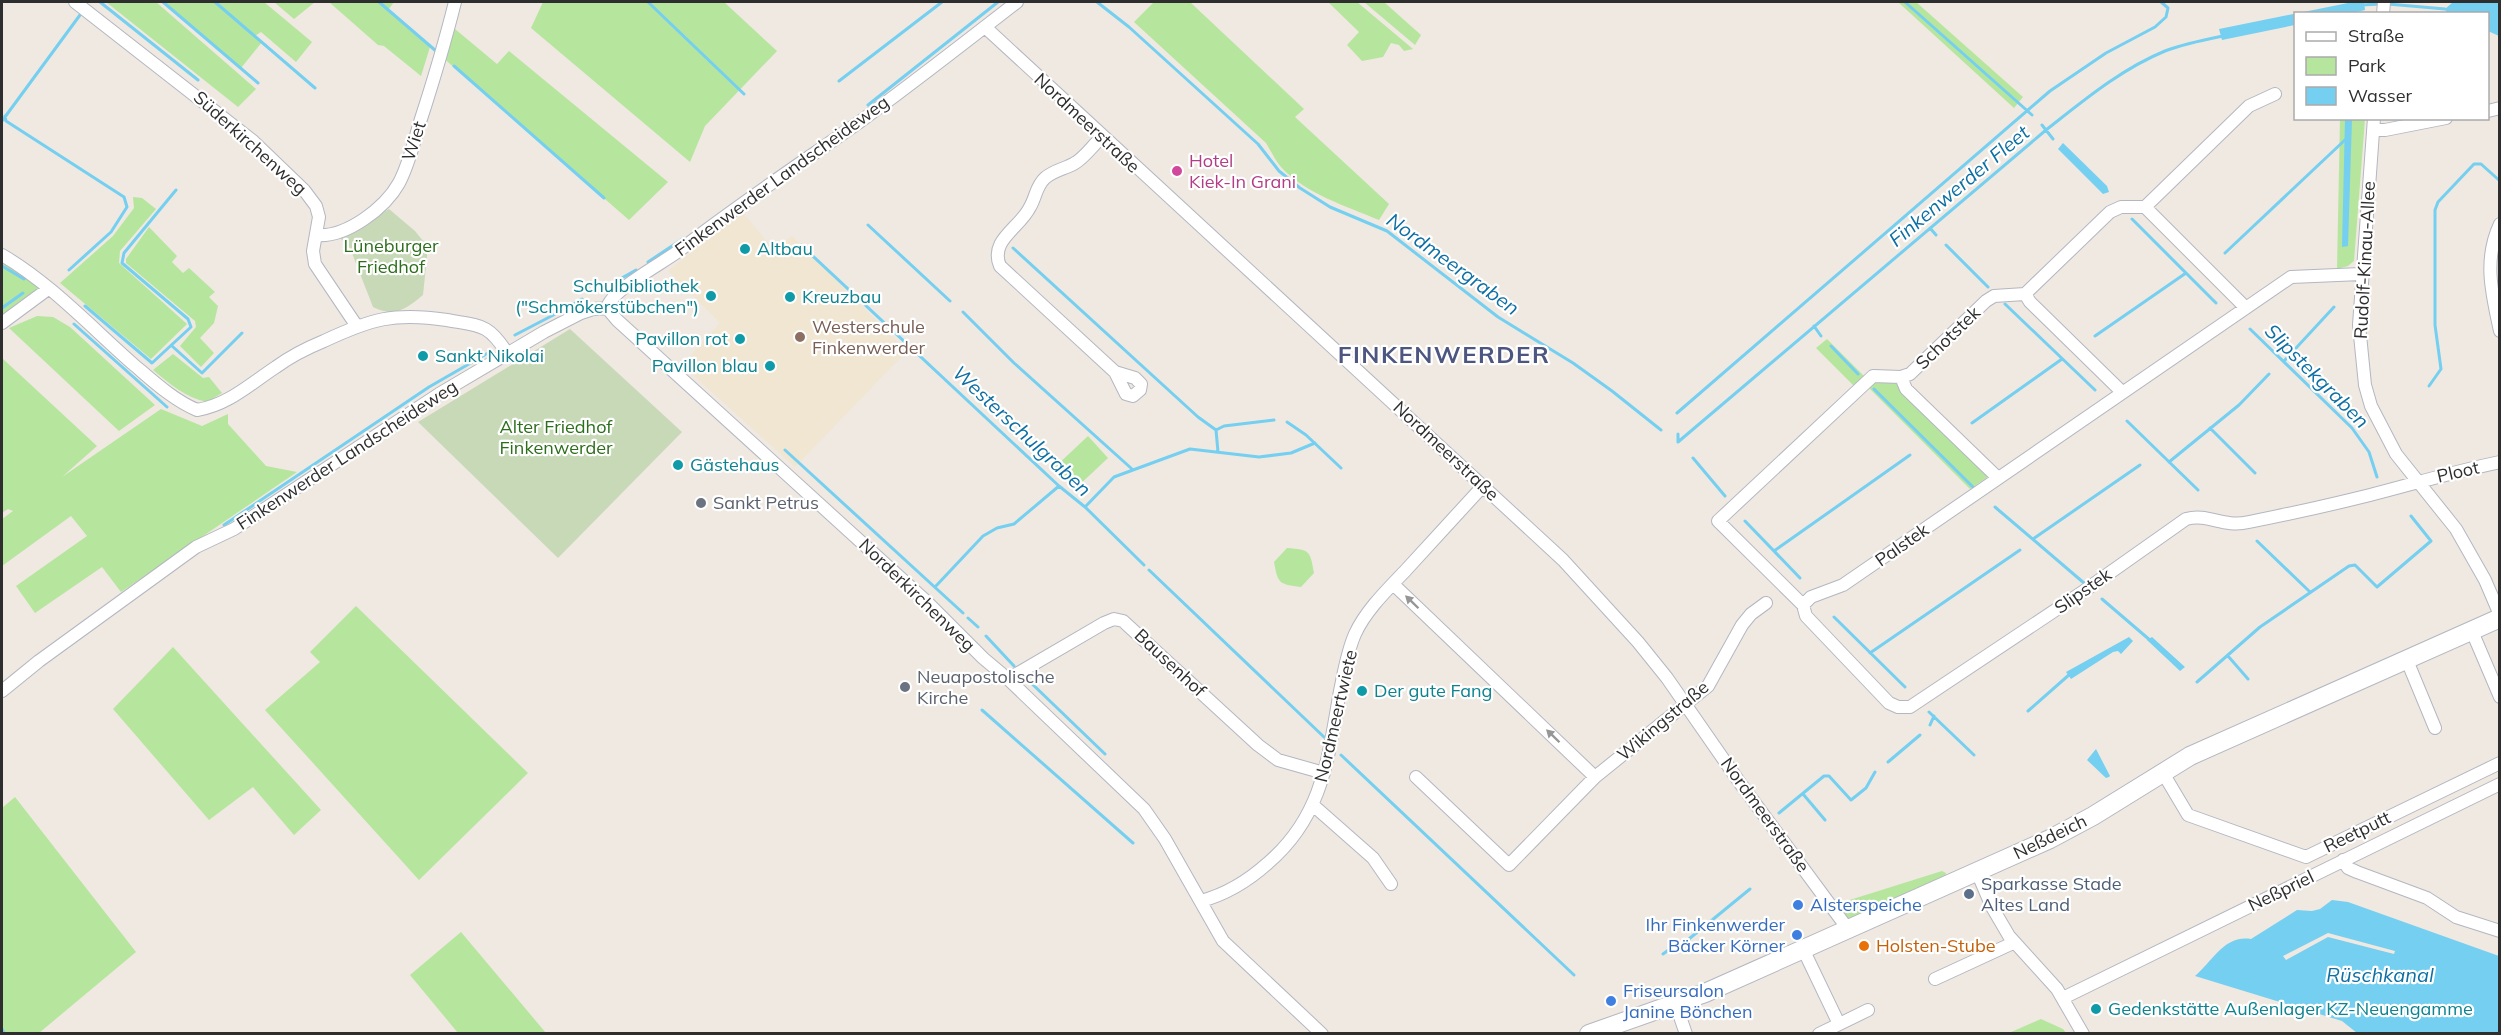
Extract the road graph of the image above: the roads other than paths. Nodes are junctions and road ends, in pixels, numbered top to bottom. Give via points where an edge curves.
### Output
1 (75, 2) edge
2 (454, 2) edge
3 (1017, 2) edge
4 (985, 27) junction
5 (2275, 94) dead end
6 (2436, 120) edge
7 (2374, 124) edge
8 (1102, 137) junction
9 (2145, 207) junction
10 (2499, 224) edge
11 (316, 235) junction
12 (2, 255) edge
13 (2361, 274) junction
14 (48, 289) junction
15 (2025, 294) junction
16 (2246, 307) junction
17 (607, 308) junction
18 (2, 323) edge
19 (356, 325) junction
20 (2499, 331) edge
21 (507, 353) junction
22 (1115, 372) dead end
23 (1901, 377) junction
24 (2122, 392) junction
25 (2499, 462) edge
26 (1998, 478) junction
27 (2416, 482) junction
28 (1483, 486) junction
29 (1393, 584) junction
30 (1766, 603) dead end
31 (1803, 605) junction
32 (2499, 616) edge
33 (2471, 629) junction
34 (2406, 658) junction
35 (1008, 679) junction
36 (2, 691) edge
37 (2499, 696) edge
38 (1686, 704) junction
39 (2435, 728) dead end
40 (2499, 763) edge
41 (1324, 773) junction
42 (2163, 773) junction
43 (1416, 777) dead end
44 (1595, 777) junction
45 (2499, 784) edge
46 (1314, 806) junction
47 (2343, 860) junction
48 (1977, 872) junction
49 (1391, 884) dead end
50 (1201, 901) junction
51 (1848, 929) junction
52 (2499, 931) edge
53 (2013, 942) junction
54 (1803, 949) junction
55 (1935, 979) dead end
56 (2063, 998) junction
57 (1676, 1005) junction
58 (1868, 1010) dead end
59 (1839, 1024) junction
60 (1322, 1034) edge
61 (1589, 1034) edge
62 (1686, 1034) edge
63 (1819, 1034) edge
64 (2083, 1034) edge

1 - 11 street, Süderkirchenweg via 236,127 297,181 318,211
2 - 11 street, Wiet via 441,56 398,184 382,204 354,224 331,235
3 - 4 street, Finkenwerder Landscheideweg
4 - 8 street, Nordmeerstraße
4 - 17 street, Finkenwerder Landscheideweg via 860,121 622,289
5 - 9 street via 2249,106
6 - 7 street via 2385,130
7 - 13 street, Rudolf-Kinau-Allee
8 - 22 street via 1074,164 1057,169 1045,179 1030,208 1000,244 997,259
8 - 28 street, Nordmeerstraße
9 - 15 street via 2121,207 2110,212
9 - 16 street
10 - 20 street via 2489,262
11 - 19 street, Süderkirchenweg via 315,264
12 - 14 street via 26,269
13 - 16 street, Palstek via 2291,277
13 - 27 street, Rudolf-Kinau-Allee via 2359,336 2365,385 2381,428
14 - 18 street
14 - 19 street via 143,373 197,410 222,403 290,357
15 - 23 street, Schotstek via 1994,296 1986,301 1910,374
15 - 24 street
16 - 24 street, Palstek
17 - 21 street, Finkenwerder Landscheideweg via 581,313
17 - 35 street, Norderkirchenweg
19 - 21 street via 384,318 419,317 478,325 496,337
21 - 36 street, Finkenwerder Landscheideweg via 234,529 196,547
23 - 26 street via 1906,389
23 - 31 street, Schotstek via 1873,376 1718,521
24 - 26 street, Palstek
25 - 27 street, Ploot
26 - 31 street, Palstek via 1843,585 1810,597
27 - 31 street, Slipstek via 2246,523 2221,523 2199,516 2186,519 1910,707 1893,706 1884,698 1806,616
27 - 32 street, Rudolf-Kinau-Allee via 2470,551
28 - 29 street, Nordmeertwiete
28 - 38 street, Nordmeerstraße via 1563,560 1638,642
29 - 41 street, Nordmeertwiete via 1355,633
44 -> 29 street
30 - 38 street, Wikingstraße via 1742,625 1708,686
32 - 33 street, Neßdeich
33 - 34 street, Neßdeich
33 - 37 street
34 - 39 street
34 - 42 street, Neßdeich via 2228,737
35 - 41 street, Bausenhof via 1104,623 1123,621 1258,745 1278,760
35 - 50 street, Norderkirchenweg via 1144,809
38 - 44 street, Wikingstraße
38 - 51 street, Nordmeerstraße
40 - 42 street, Reetputt via 2306,857 2188,815
41 - 46 street, Nordmeertwiete
42 - 48 street, Neßdeich via 2065,831
43 - 44 street, Wikingstraße via 1509,865
45 - 47 street, Neßpriel
46 - 49 street via 1373,858
46 - 50 street, Nordmeertwiete via 1289,842 1257,873 1218,896
47 - 52 street via 2356,872 2427,898 2456,917
47 - 56 street, Neßpriel
48 - 51 street, Neßdeich
48 - 53 street
50 - 60 street, Norderkirchenweg via 1233,952
51 - 54 street, Neßdeich
53 - 55 street
53 - 56 street
54 - 57 street, Neßdeich
54 - 59 street
56 - 64 street
57 - 61 street, Neßdeich
57 - 62 street
58 - 59 street
59 - 63 street

